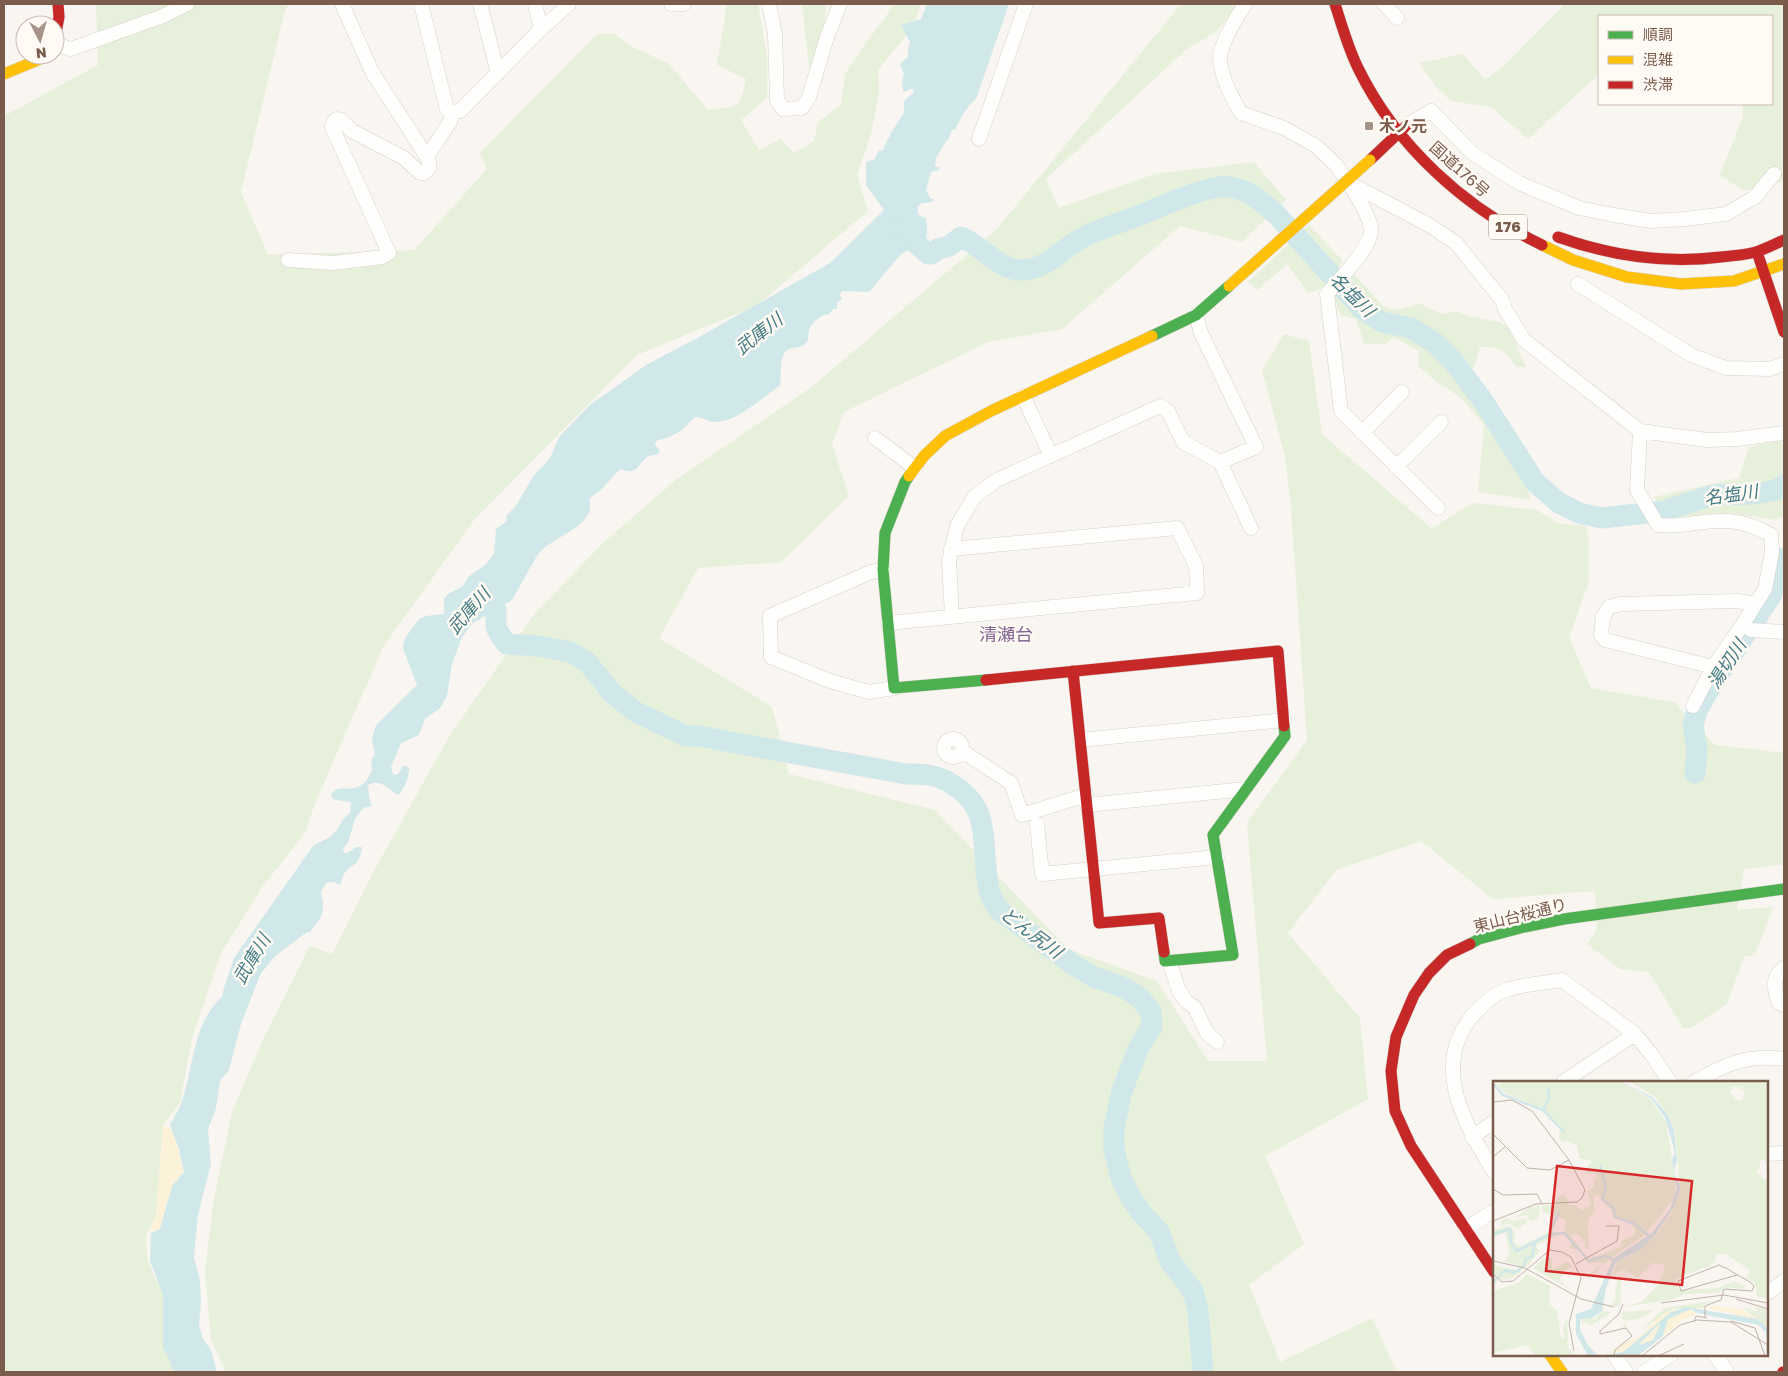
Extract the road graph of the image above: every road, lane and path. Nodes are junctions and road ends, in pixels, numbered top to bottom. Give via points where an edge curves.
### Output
1 (187, 4) edge
2 (342, 4) edge
3 (421, 4) edge
4 (480, 4) edge
5 (536, 4) edge
6 (569, 4) edge
7 (671, 4) edge
8 (684, 4) edge
9 (768, 4) edge
10 (835, 4) edge
11 (840, 4) edge
12 (1026, 4) edge
13 (1245, 4) edge
14 (1335, 4) edge
15 (1344, 4) edge
16 (1384, 4) edge
17 (1397, 18) dead end
18 (836, 19) junction
19 (541, 29) junction
20 (1358, 39) dead end
21 (65, 47) edge
22 (26, 65) edge
23 (498, 73) junction
24 (4, 74) edge
25 (1386, 95) dead end
26 (452, 113) junction
27 (1403, 129) junction
28 (979, 139) dead end
29 (427, 157) junction
30 (1774, 174) dead end
31 (1349, 182) junction
32 (1524, 222) dead end
33 (1547, 233) dead end
34 (1784, 240) edge
35 (1757, 252) junction
36 (288, 260) dead end
37 (1784, 264) edge
38 (1764, 274) junction
39 (1578, 284) dead end
40 (1196, 315) junction
41 (1784, 332) edge
42 (1784, 364) edge
43 (1402, 392) dead end
44 (1023, 396) junction
45 (1441, 422) dead end
46 (1640, 431) junction
47 (1362, 433) junction
48 (1784, 433) edge
49 (875, 438) dead end
50 (1051, 456) junction
51 (1220, 462) junction
52 (1396, 467) junction
53 (915, 468) junction
54 (1438, 508) dead end
55 (1251, 528) dead end
56 (1778, 532) edge
57 (952, 550) junction
58 (883, 570) junction
59 (1755, 604) junction
60 (952, 616) junction
61 (888, 623) junction
62 (1743, 624) junction
63 (1784, 632) edge
64 (1713, 667) junction
65 (1073, 671) junction
66 (894, 688) junction
67 (1693, 706) dead end
68 (1284, 720) junction
69 (1080, 740) junction
70 (962, 751) dead end
71 (1245, 790) junction
72 (1087, 800) junction
73 (1037, 824) dead end
74 (1217, 856) junction
75 (1094, 868) junction
76 (1784, 889) edge
77 (1169, 960) junction
78 (1784, 968) edge
79 (1784, 1005) edge
80 (1635, 1034) junction
81 (1217, 1042) dead end
82 (1784, 1059) edge
83 (1564, 1081) edge
84 (1669, 1081) edge
85 (1696, 1081) edge
86 (1493, 1123) edge
87 (1472, 1137) junction
88 (1784, 1153) edge
89 (1768, 1154) edge
90 (1493, 1170) edge
91 (1493, 1212) edge
92 (1465, 1229) junction
93 (1493, 1271) edge
94 (1784, 1281) edge
95 (1768, 1291) edge
96 (1551, 1356) edge
97 (1615, 1356) edge
98 (1669, 1356) edge
99 (1716, 1356) edge
100 (1562, 1372) edge
101 (1626, 1372) edge
102 (1644, 1372) edge
103 (1727, 1372) edge

1 - 21 street via 71,49
2 - 29 street via 372,72
3 - 26 street via 447,109
4 - 23 street
5 - 19 street
6 - 19 street
7 - 8 street
9 - 18 street via 776,34 777,100 783,109 802,108 809,97 827,37
10 - 18 street
11 - 18 street
12 - 28 street
13 - 31 street via 1233,22 1220,56 1223,72 1241,113 1284,128 1316,146
14 - 27 main road, 国道176号 / 176 via 1357,67 1374,98
15 - 20 main road
16 - 17 street
19 - 23 street
22 - 24 main road
23 - 26 street via 460,111
25 - 27 main road, 国道176号 / 176
26 - 29 street via 450,122
27 - 30 street via 1431,111 1472,153 1519,183 1579,208 1652,221 1726,214 1755,197
27 - 32 main road, 国道176号 / 176 via 1494,206
27 - 38 main road, 国道176号 / 176 via 1442,179 1478,209 1545,248 1578,262 1602,271 1661,283 1700,284
27 - 40 main road, bridge
29 - 36 street via 429,168 420,173 404,158 352,131 342,120 334,121 332,127 389,254 333,263
31 - 46 street via 1456,243 1502,300 1524,340
31 - 47 street via 1372,230 1369,241 1327,294 1341,411
33 - 35 main road, 176 via 1617,255 1656,260 1712,259
34 - 35 main road, 176
35 - 38 main road
37 - 38 main road, 国道176号 / 176
38 - 41 main road
39 - 42 street via 1691,355 1726,368 1770,369
40 - 44 main road
40 - 51 street via 1201,333 1256,447
43 - 47 street
44 - 50 street
44 - 53 main road via 945,436
45 - 52 street
46 - 48 street via 1708,440
46 - 56 street via 1637,490 1658,525 1724,521
47 - 52 street
49 - 53 street
50 - 51 street via 1160,406 1168,411 1183,442
50 - 57 street via 997,480 974,497 958,526
51 - 55 street
52 - 54 street
53 - 58 main road via 904,482 885,532
56 - 59 street via 1765,589
57 - 60 street via 949,561
57 - 60 street via 1177,528 1196,566 1197,593
58 - 61 main road
58 - 66 street via 871,572 770,616 771,657 830,681 869,692
59 - 62 street
59 - 64 street via 1620,604 1609,607 1603,617 1601,635 1605,640
60 - 61 street
61 - 66 main road
62 - 63 street via 1752,630
62 - 64 street
64 - 67 street
65 - 66 main road
65 - 68 main road via 1278,651
65 - 69 main road
68 - 69 street
68 - 71 main road via 1285,736
69 - 72 main road
70 - 72 street via 1010,783 1022,815
71 - 72 street
71 - 74 main road via 1213,835
72 - 75 main road
73 - 75 street via 1042,874
74 - 75 street
74 - 77 main road via 1233,955
75 - 77 main road via 1099,923 1159,918 1165,961
76 - 92 main road, 東山台桜通り via 1524,927 1479,939 1447,956 1429,973 1414,995 1396,1037 1390,1071 1395,1111 1411,1146
77 - 81 street via 1179,992 1195,1008 1206,1034
78 - 79 street via 1774,982 1774,992 1779,1003
80 - 83 street
80 - 84 street
80 - 87 street via 1562,980 1504,990 1481,1006 1464,1026 1455,1047 1452,1071 1456,1095
82 - 85 street via 1746,1059 1723,1066
86 - 87 street
87 - 90 street
88 - 89 street
91 - 92 street
92 - 93 main road, 東山台桜通り
94 - 95 street
96 - 100 main road
97 - 101 street
98 - 102 street
99 - 103 street

